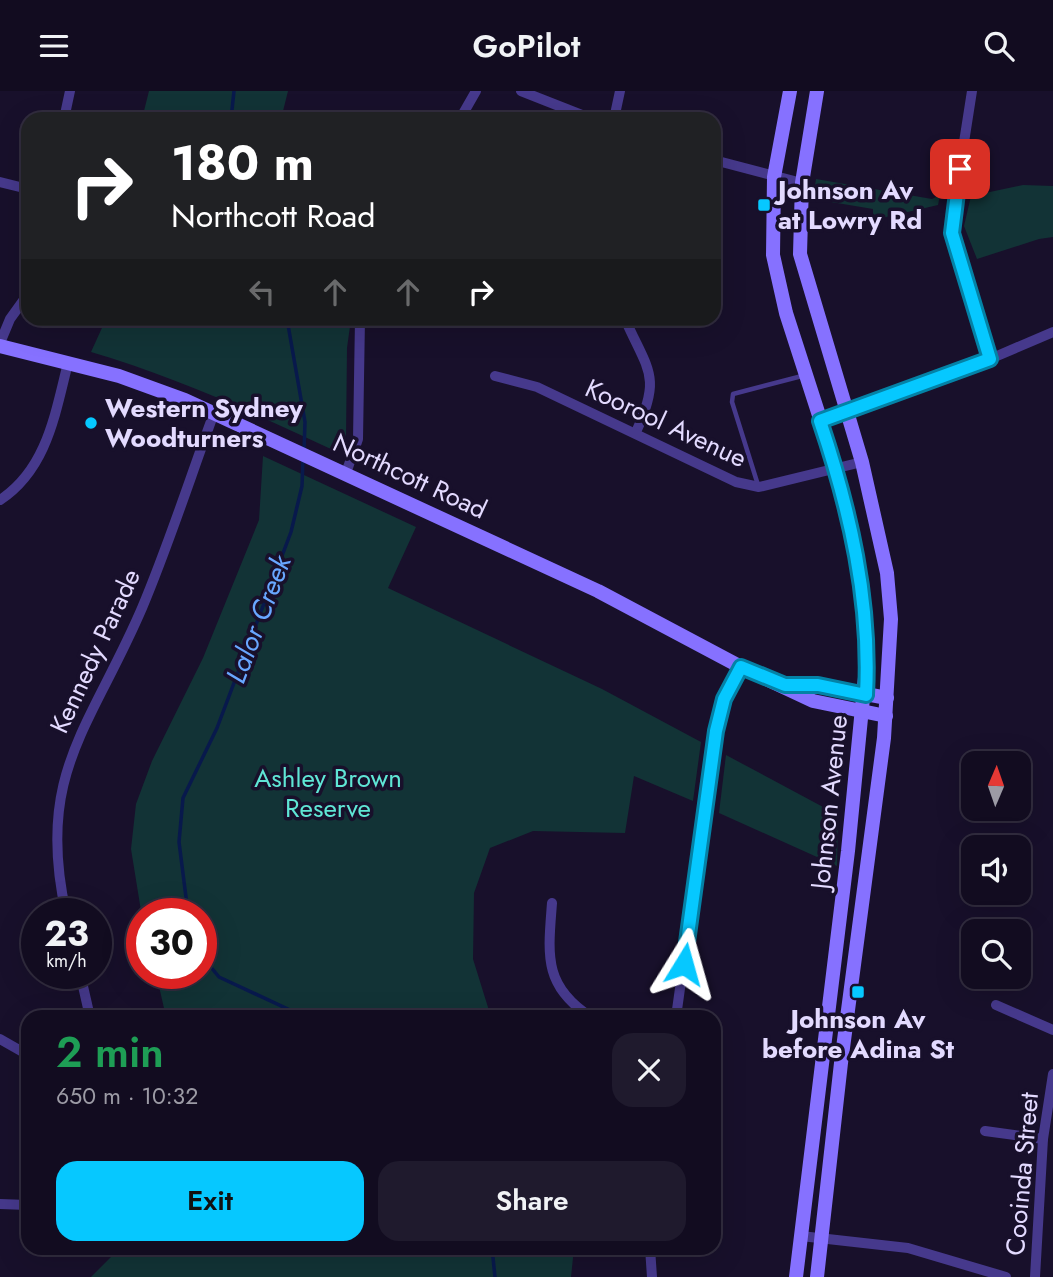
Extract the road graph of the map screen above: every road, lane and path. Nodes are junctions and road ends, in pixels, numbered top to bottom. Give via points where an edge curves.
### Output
1 (70, 91) edge
2 (476, 91) edge
3 (521, 91) edge
4 (620, 91) edge
5 (790, 91) edge
6 (817, 91) edge
7 (972, 91) edge
8 (66, 112) edge
9 (464, 112) edge
10 (574, 112) edge
11 (616, 112) edge
12 (721, 162) edge
13 (775, 177) junction
14 (0, 182) edge
15 (802, 183) junction
16 (21, 187) edge
17 (21, 304) edge
18 (360, 326) edge
19 (628, 326) edge
20 (1053, 332) edge
21 (0, 344) edge
22 (990, 359) junction
23 (68, 363) junction
24 (806, 375) junction
25 (495, 376) dead end
26 (847, 412) junction
27 (214, 413) junction
28 (820, 421) junction
29 (636, 432) junction
30 (862, 462) junction
31 (836, 468) junction
32 (346, 473) junction
33 (759, 487) junction
34 (0, 500) edge
35 (741, 667) junction
36 (785, 685) junction
37 (866, 695) junction
38 (887, 698) junction
39 (864, 712) junction
40 (886, 716) junction
41 (63, 898) edge
42 (552, 903) dead end
43 (83, 989) edge
44 (996, 1005) dead end
45 (88, 1010) edge
46 (582, 1010) edge
47 (677, 1010) edge
48 (1053, 1030) edge
49 (0, 1039) edge
50 (21, 1051) edge
51 (1053, 1074) edge
52 (985, 1131) dead end
53 (1042, 1139) junction
54 (0, 1204) edge
55 (21, 1205) edge
56 (801, 1236) junction
57 (821, 1238) junction
58 (650, 1255) edge
59 (652, 1277) edge
60 (796, 1277) edge
61 (817, 1277) edge
62 (1006, 1277) edge
63 (1035, 1277) edge

1 - 8 street
2 - 9 street
3 - 10 street
4 - 11 street
5 - 13 main road, Johnson Avenue
6 - 15 main road, Johnson Avenue
7 - 22 street via 952,233
12 - 13 street
13 - 15 street
13 - 24 main road, Johnson Avenue via 773,254
14 - 16 street
15 - 26 main road, Johnson Avenue via 803,268
17 - 21 street
18 - 32 street via 358,439
19 - 29 street via 652,378 651,399
20 - 22 street
21 - 23 main road, Northcott Road
22 - 26 street
23 - 27 main road, Northcott Road via 154,388
23 - 34 street via 44,449 30,473
24 - 28 main road, Johnson Avenue
24 - 33 lane via 733,394
25 - 29 street, Koorool Avenue via 537,387
26 - 28 street
26 - 30 main road, Johnson Avenue
27 - 32 main road, Northcott Road
27 - 41 street, Kennedy Parade via 141,608 63,778 56,859
28 - 31 main road, Johnson Avenue
29 - 33 street, Koorool Avenue via 736,482
30 - 31 street, Koorool Avenue
30 - 38 main road, Johnson Avenue via 891,599
31 - 33 street, Koorool Avenue
31 - 37 main road, Johnson Avenue via 863,592
32 - 35 main road, Northcott Road via 598,591
35 - 36 main road, Northcott Road
35 - 47 street via 724,699 716,731
36 - 37 main road, Northcott Road via 818,685
36 - 39 main road, Northcott Road via 813,701
37 - 38 main road, Northcott Road
37 - 39 main road, Johnson Avenue
38 - 40 main road, Johnson Avenue
39 - 40 main road, Northcott Road
39 - 56 main road, Johnson Avenue
40 - 57 main road, Johnson Avenue
42 - 46 street via 552,974 561,994
43 - 45 street
44 - 48 street
49 - 50 street
51 - 53 street, Cooinda Street
52 - 53 street
53 - 63 street, Cooinda Street
54 - 55 street
56 - 57 street
56 - 60 main road, Johnson Avenue
57 - 61 main road, Johnson Avenue
57 - 62 street via 908,1248
58 - 59 street

